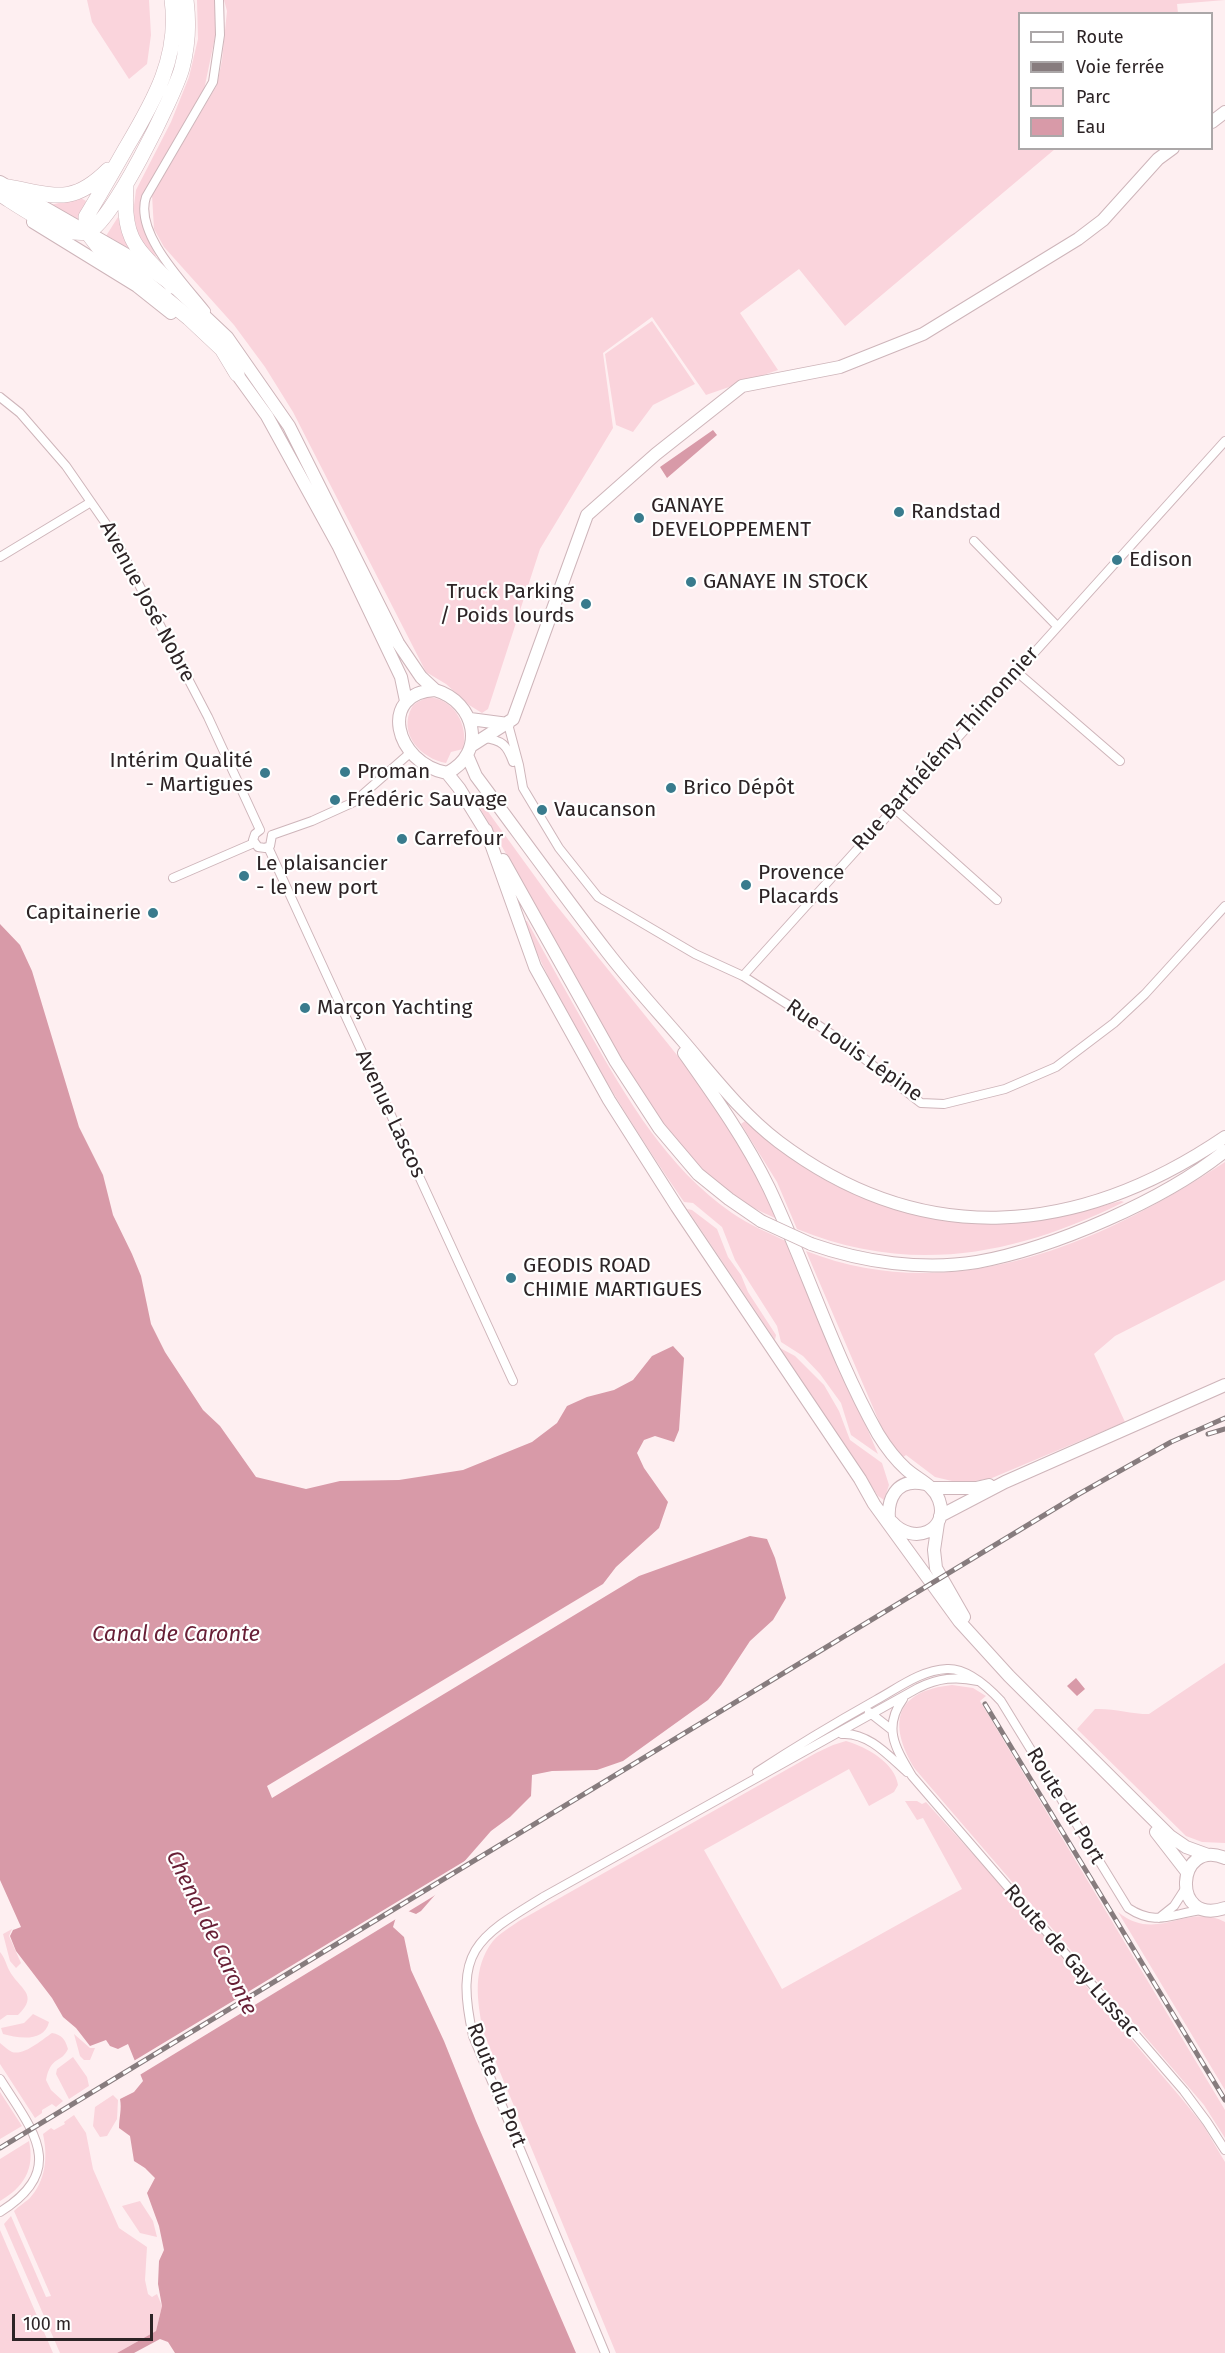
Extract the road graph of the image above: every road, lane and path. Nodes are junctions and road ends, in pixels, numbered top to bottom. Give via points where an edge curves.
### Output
1 (172, 0) edge
2 (186, 0) edge
3 (219, 0) edge
4 (1225, 112) edge
5 (1213, 121) edge
6 (1170, 150) edge
7 (121, 157) junction
8 (126, 181) junction
9 (3, 188) edge
10 (0, 202) edge
11 (87, 232) junction
12 (173, 286) junction
13 (227, 337) junction
14 (237, 374) junction
15 (0, 397) edge
16 (1225, 441) edge
17 (91, 502) junction
18 (974, 541) dead end
19 (0, 557) edge
20 (1057, 626) junction
21 (1017, 672) junction
22 (435, 690) junction
23 (406, 701) junction
24 (470, 719) junction
25 (511, 721) junction
26 (484, 738) junction
27 (469, 751) junction
28 (410, 753) junction
29 (1120, 761) dead end
30 (447, 773) junction
31 (523, 788) junction
32 (894, 808) junction
33 (260, 830) junction
34 (486, 830) junction
35 (272, 835) junction
36 (254, 843) junction
37 (268, 847) junction
38 (173, 878) dead end
39 (997, 900) dead end
40 (1225, 906) edge
41 (742, 976) junction
42 (642, 993) junction
43 (1225, 1137) edge
44 (1225, 1150) edge
45 (513, 1381) dead end
46 (1225, 1385) edge
47 (1005, 1482) junction
48 (929, 1486) junction
49 (939, 1519) junction
50 (889, 1522) junction
51 (980, 1644) junction
52 (978, 1681) junction
53 (905, 1696) junction
54 (863, 1708) junction
55 (873, 1714) junction
56 (864, 1720) junction
57 (892, 1730) junction
58 (839, 1734) junction
59 (872, 1743) junction
60 (912, 1776) junction
61 (1121, 1790) junction
62 (720, 1797) junction
63 (1208, 1856) junction
64 (1225, 1858) edge
65 (1186, 1872) junction
66 (1185, 1889) junction
67 (1219, 1911) edge
68 (1159, 1918) junction
69 (0, 2079) edge
70 (1225, 2150) edge
71 (0, 2212) edge
72 (605, 2353) edge

1 - 7 highway via 173,41 166,72
2 - 8 highway via 187,47 177,84
3 - 13 street via 220,35 213,82 146,197 144,220 166,262
4 - 5 street
6 - 25 street via 1103,220 1078,239 923,334 840,367 742,386 656,454 587,514
7 - 9 highway via 75,194
7 - 11 highway via 86,217
8 - 11 highway via 102,221
8 - 12 highway via 129,232 141,252
9 - 11 highway via 58,227
10 - 14 street via 137,286 198,334
11 - 12 street
11 - 14 highway via 103,253 140,278 222,349
12 - 13 street
13 - 22 street via 289,426 399,643 421,677
14 - 23 street via 267,416 338,546 401,677
15 - 17 street, Avenue José Nobre via 20,413 66,465
16 - 20 street, Rue Barthélémy Thimonnier
17 - 19 street
17 - 33 street, Avenue José Nobre via 111,531 208,717
18 - 20 street
20 - 21 street, Rue Barthélémy Thimonnier
21 - 29 street
21 - 32 street, Rue Barthélémy Thimonnier
22 - 23 street via 422,691
22 - 24 street via 456,700
23 - 28 street via 400,725 402,740
24 - 25 street
24 - 27 street
25 - 26 street
25 - 31 street
26 - 27 street
26 - 31 street via 504,743
27 - 30 street via 463,763
27 - 42 street via 476,776 609,955
28 - 30 street via 419,763
28 - 35 street via 354,802
30 - 34 street
31 - 41 street via 559,848 598,897 695,954
32 - 39 street
32 - 41 street, Rue Barthélémy Thimonnier
33 - 35 street
33 - 36 street
34 - 44 street, bridge via 616,1062 659,1128 698,1174 729,1199 761,1221 810,1244 897,1264 976,1262 1096,1224 1175,1184
34 - 50 street via 535,967 603,1090
35 - 37 street
36 - 37 street
36 - 38 street
37 - 45 street, Avenue Lascos
40 - 41 street, Rue Louis Lépine via 1145,994 1077,1053 1023,1083 944,1104 921,1103 843,1042
42 - 43 street via 728,1093 777,1140 859,1191 908,1207 939,1214 987,1217 1058,1211 1123,1194
42 - 48 street via 724,1108 756,1164 878,1433 902,1465
46 - 47 street
47 - 48 street via 976,1488
47 - 49 street
48 - 49 street via 938,1495
48 - 50 street via 916,1482 896,1490 891,1498
49 - 50 street via 928,1532 915,1535
49 - 51 street via 934,1550 936,1568
50 - 51 street via 938,1595
51 - 61 street
52 - 53 street, Route du Port via 941,1679
52 - 54 street, Route du Port via 960,1670 936,1671
52 - 68 street, Route du Port via 1001,1701 1128,1908 1141,1917
53 - 55 street, Route du Port
53 - 57 street via 894,1713
54 - 55 street
54 - 56 street
54 - 62 street, Route du Port
55 - 56 street, Route du Port
55 - 57 street
56 - 58 street, Route du Port
56 - 59 street
57 - 60 street, Route de Gay Lussac via 898,1752
58 - 59 street, Route de Gay Lussac via 858,1735
58 - 62 street, Route du Port
59 - 60 street, Route de Gay Lussac
60 - 70 street, Route de Gay Lussac via 1184,2091
61 - 63 street via 1170,1836
61 - 65 street
62 - 72 street, Route du Port via 510,1917 487,1934 467,1970 473,2036
63 - 64 street
63 - 65 street via 1199,1858
65 - 66 street
66 - 67 street via 1193,1903
66 - 68 street via 1174,1906
67 - 68 street, Route du Port
69 - 71 street via 33,2130 39,2160 28,2189

